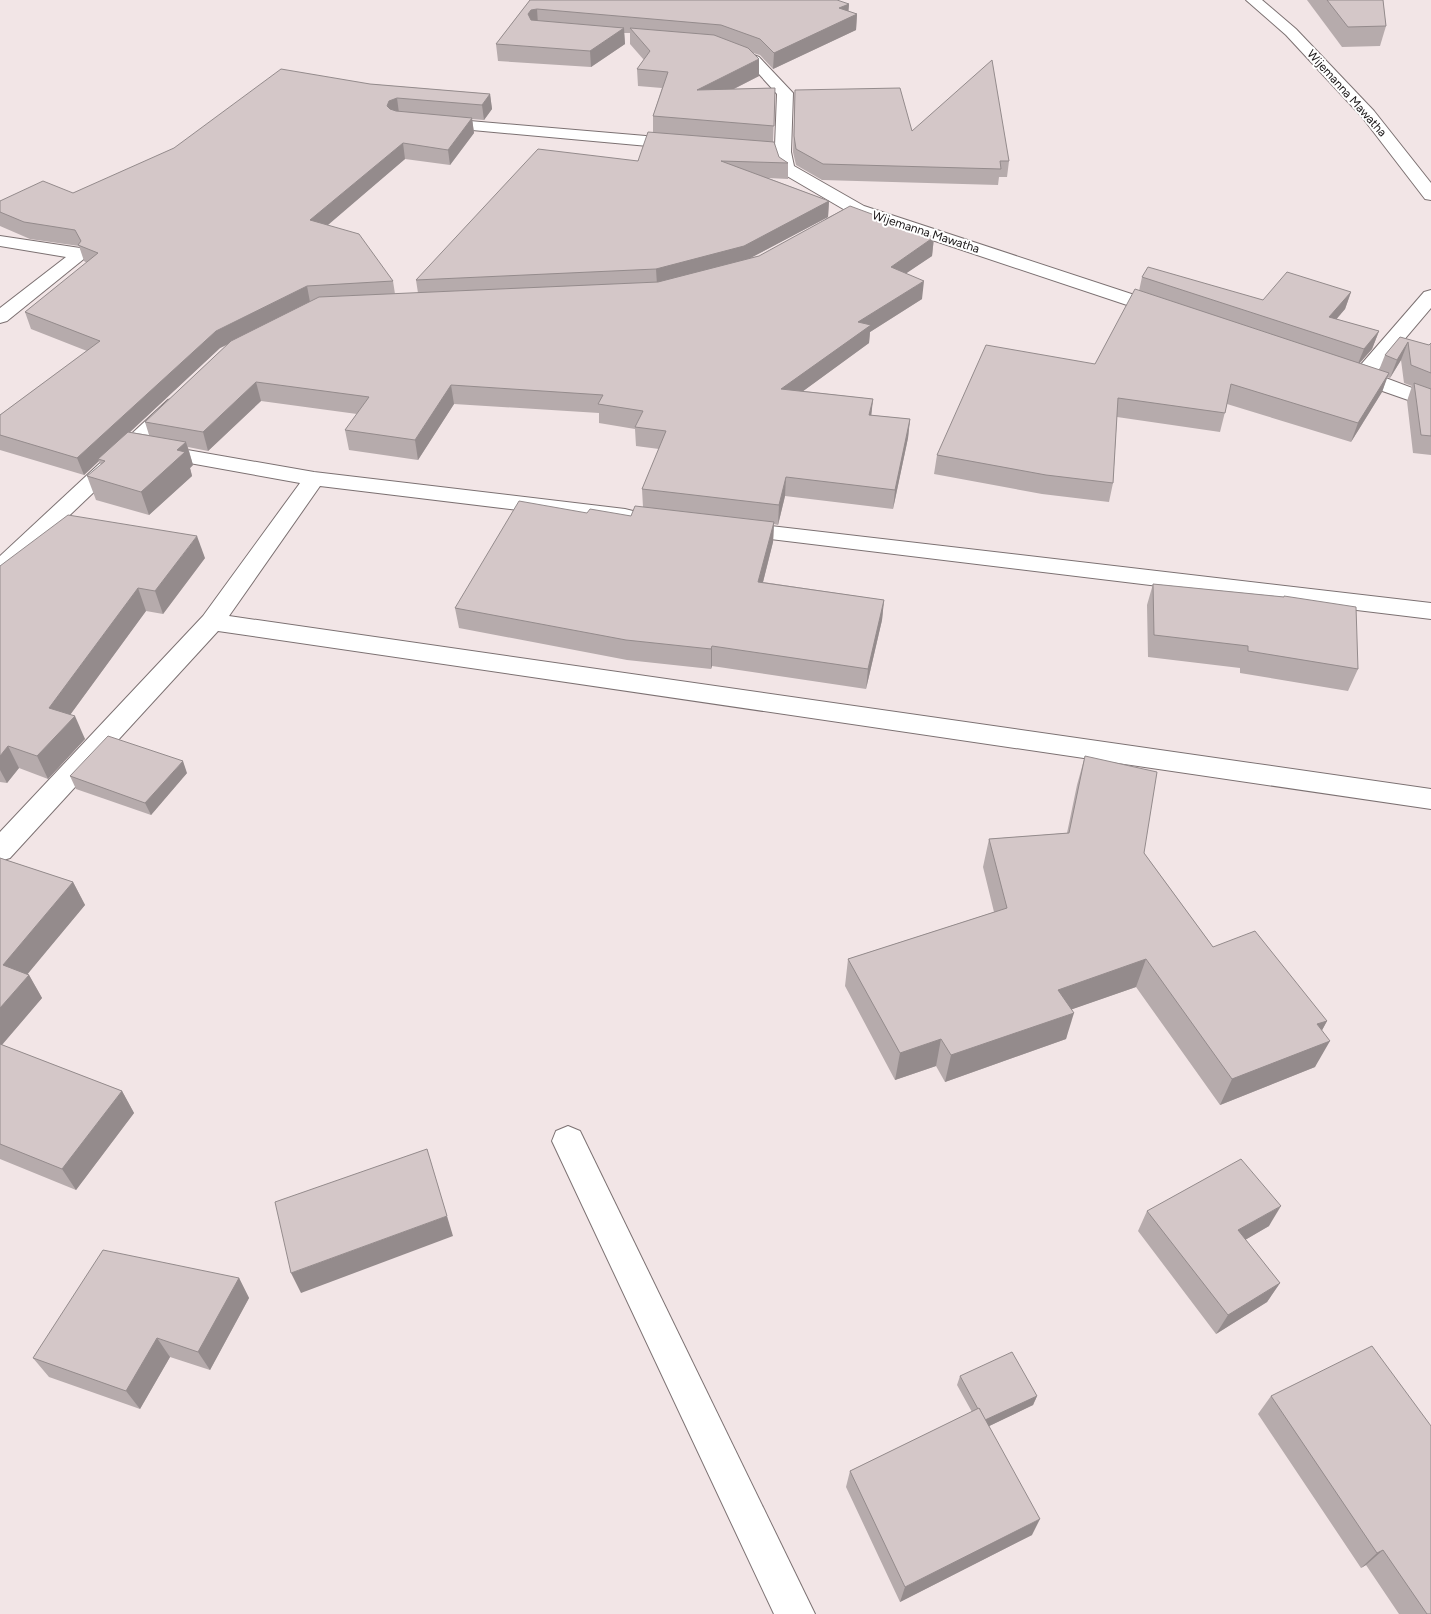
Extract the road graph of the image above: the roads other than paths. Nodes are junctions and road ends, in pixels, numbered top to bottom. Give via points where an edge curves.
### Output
1 (1253, 0) edge
2 (706, 45) edge
3 (418, 122) edge
4 (694, 145) edge
5 (724, 147) edge
6 (783, 152) junction
7 (1431, 195) edge
8 (858, 210) junction
9 (817, 232) edge
10 (0, 241) edge
11 (1431, 296) edge
12 (0, 318) edge
13 (1184, 318) edge
14 (1324, 364) edge
15 (1362, 376) junction
16 (186, 393) edge
17 (1431, 402) edge
18 (131, 446) junction
19 (314, 479) junction
20 (650, 519) edge
21 (719, 527) edge
22 (0, 569) edge
23 (1431, 611) edge
24 (212, 622) junction
25 (1431, 800) edge
26 (0, 850) edge
27 (568, 1141) dead end
28 (795, 1614) edge

1 - 7 street, Wijemanna Mawatha via 1291,32 1368,114
2 - 6 street via 754,60 785,93
3 - 4 street
5 - 6 street
6 - 8 street via 786,168
8 - 9 street, Wijemanna Mawatha
8 - 13 street, Wijemanna Mawatha
10 - 12 street via 74,252 76,258
11 - 15 street
14 - 15 street
15 - 17 street
16 - 18 street
18 - 19 street
18 - 22 street
19 - 20 street
19 - 24 street
21 - 23 street
24 - 25 street
24 - 26 street
27 - 28 street

